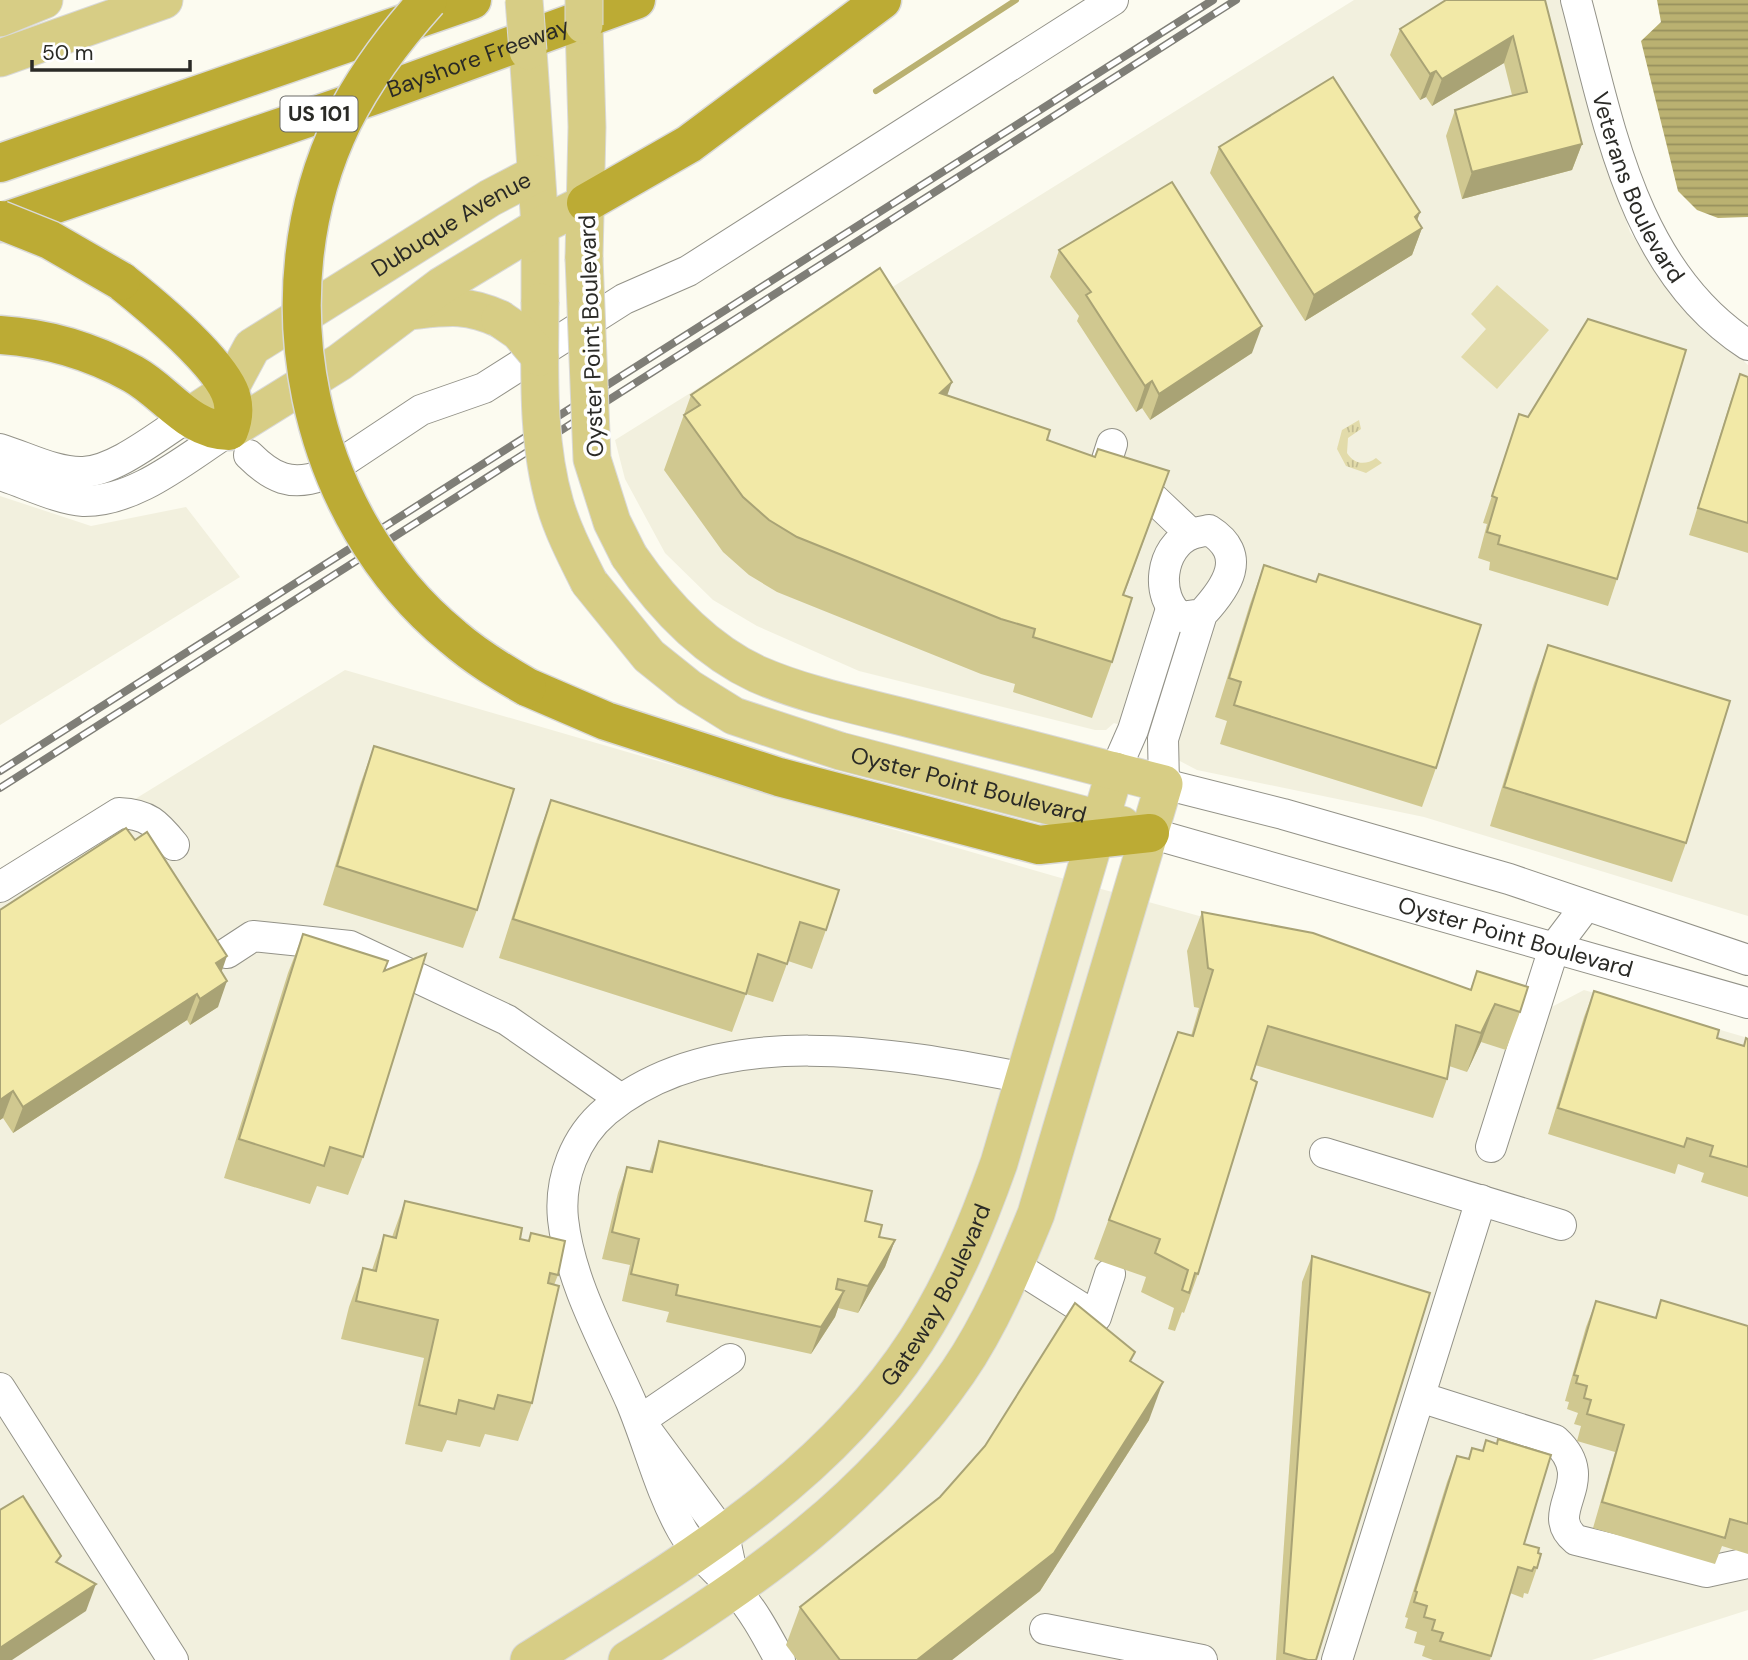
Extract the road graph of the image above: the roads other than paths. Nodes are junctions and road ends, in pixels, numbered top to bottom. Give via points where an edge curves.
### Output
1 (44, 0) edge
2 (164, 0) edge
3 (427, 0) edge
4 (472, 0) edge
5 (524, 0) edge
6 (584, 0) edge
7 (636, 0) edge
8 (882, 0) edge
9 (1113, 0) edge
10 (1576, 0) edge
11 (0, 18) edge
12 (0, 58) edge
13 (266, 72) junction
14 (0, 163) edge
15 (536, 174) junction
16 (586, 203) junction
17 (0, 221) edge
18 (540, 226) junction
19 (409, 311) junction
20 (0, 335) edge
21 (1748, 345) edge
22 (540, 357) junction
23 (229, 390) junction
24 (187, 417) junction
25 (239, 443) junction
26 (0, 449) edge
27 (1099, 458) edge
28 (0, 475) edge
29 (1191, 534) junction
30 (1171, 609) junction
31 (1202, 614) junction
32 (1115, 771) junction
33 (1164, 784) junction
34 (1098, 829) junction
35 (1150, 833) junction
36 (174, 845) dead end
37 (0, 887) edge
38 (1585, 907) junction
39 (1554, 948) junction
40 (227, 953) edge
41 (1748, 960) edge
42 (1748, 1003) edge
43 (1025, 1078) junction
44 (621, 1099) junction
45 (1491, 1147) dead end
46 (1325, 1153) dead end
47 (1481, 1200) junction
48 (1561, 1225) dead end
49 (1015, 1266) junction
50 (1110, 1274) dead end
51 (730, 1359) dead end
52 (0, 1388) edge
53 (1420, 1398) junction
54 (639, 1421) junction
55 (711, 1544) junction
56 (1748, 1563) edge
57 (736, 1591) junction
58 (1045, 1629) dead end
59 (173, 1660) edge
60 (529, 1660) edge
61 (627, 1660) edge
62 (780, 1660) edge
63 (1202, 1660) edge
64 (1337, 1660) edge

1 - 11 main road
2 - 12 main road
3 - 13 highway
3 - 34 highway, bridge via 381,57 343,122 319,185 304,257 301,300 317,428 347,503 391,572 451,636 488,664 566,705 650,736 849,797 1039,845
4 - 13 highway, US 101
5 - 15 main road, Oyster Point Boulevard, bridge
6 - 16 main road, Oyster Point Boulevard, bridge
7 - 17 highway, Bayshore Freeway / US 101 via 375,95
8 - 16 highway via 689,144
9 - 25 street via 688,271 625,299 484,388 421,410 323,475 289,481 269,474
10 - 21 street, Veterans Boulevard via 1612,141 1645,225 1699,304
13 - 14 highway, US 101
15 - 16 main road, Dubuque Avenue
15 - 18 main road, Oyster Point Boulevard
15 - 23 main road, Dubuque Avenue via 252,347
16 - 18 main road, Dubuque Avenue
16 - 32 main road, Oyster Point Boulevard, bridge via 592,459 612,522 629,556 681,621 757,674 853,704
17 - 23 highway, bridge via 50,240 121,281 183,335
18 - 19 main road, Dubuque Avenue via 441,286
18 - 22 main road, Oyster Point Boulevard, bridge
19 - 22 main road, bridge via 476,308 519,332
19 - 25 main road, Dubuque Avenue
20 - 24 highway via 32,337 102,359 136,376
22 - 34 main road, Oyster Point Boulevard, bridge via 547,468 564,529 589,582 649,656 734,716
23 - 24 main road, Dubuque Avenue
23 - 25 highway
24 - 25 highway
24 - 26 street, Dubuque Avenue via 118,460 84,472
25 - 28 street, Dubuque Avenue via 108,499 81,501
27 - 29 street
29 - 30 street via 1167,563 1163,584
29 - 31 street via 1209,530 1231,552 1225,584
30 - 31 street via 1181,617
30 - 32 street via 1133,730
31 - 33 street via 1163,739
32 - 33 main road, Oyster Point Boulevard
32 - 34 main road, Gateway Boulevard
33 - 35 main road
33 - 38 street, Oyster Point Boulevard via 1509,879
34 - 35 highway
34 - 43 main road, Gateway Boulevard
35 - 39 street, Oyster Point Boulevard
35 - 49 main road via 1052,1168
36 - 37 street via 154,820 120,813
38 - 39 street
38 - 41 street, Oyster Point Boulevard
39 - 42 street, Oyster Point Boulevard
39 - 45 street
40 - 44 street via 249,928 350,946 507,1020
43 - 44 street via 907,1058 811,1050 754,1054 688,1067
43 - 55 main road, Gateway Boulevard via 977,1225 915,1342 875,1397 826,1450
44 - 54 street via 593,1122 574,1151 564,1184 563,1219 589,1307
46 - 47 street
47 - 48 street
47 - 53 street
49 - 50 street via 1098,1330
49 - 57 main road via 959,1370 915,1430 863,1487 799,1544
51 - 54 street
52 - 59 street
53 - 56 street via 1556,1440 1569,1453 1576,1470 1563,1516 1564,1527 1576,1539 1706,1572
53 - 64 street
54 - 55 street via 654,1470 682,1530
55 - 57 street
55 - 60 main road, Gateway Boulevard
57 - 61 main road
57 - 62 street
58 - 63 street

